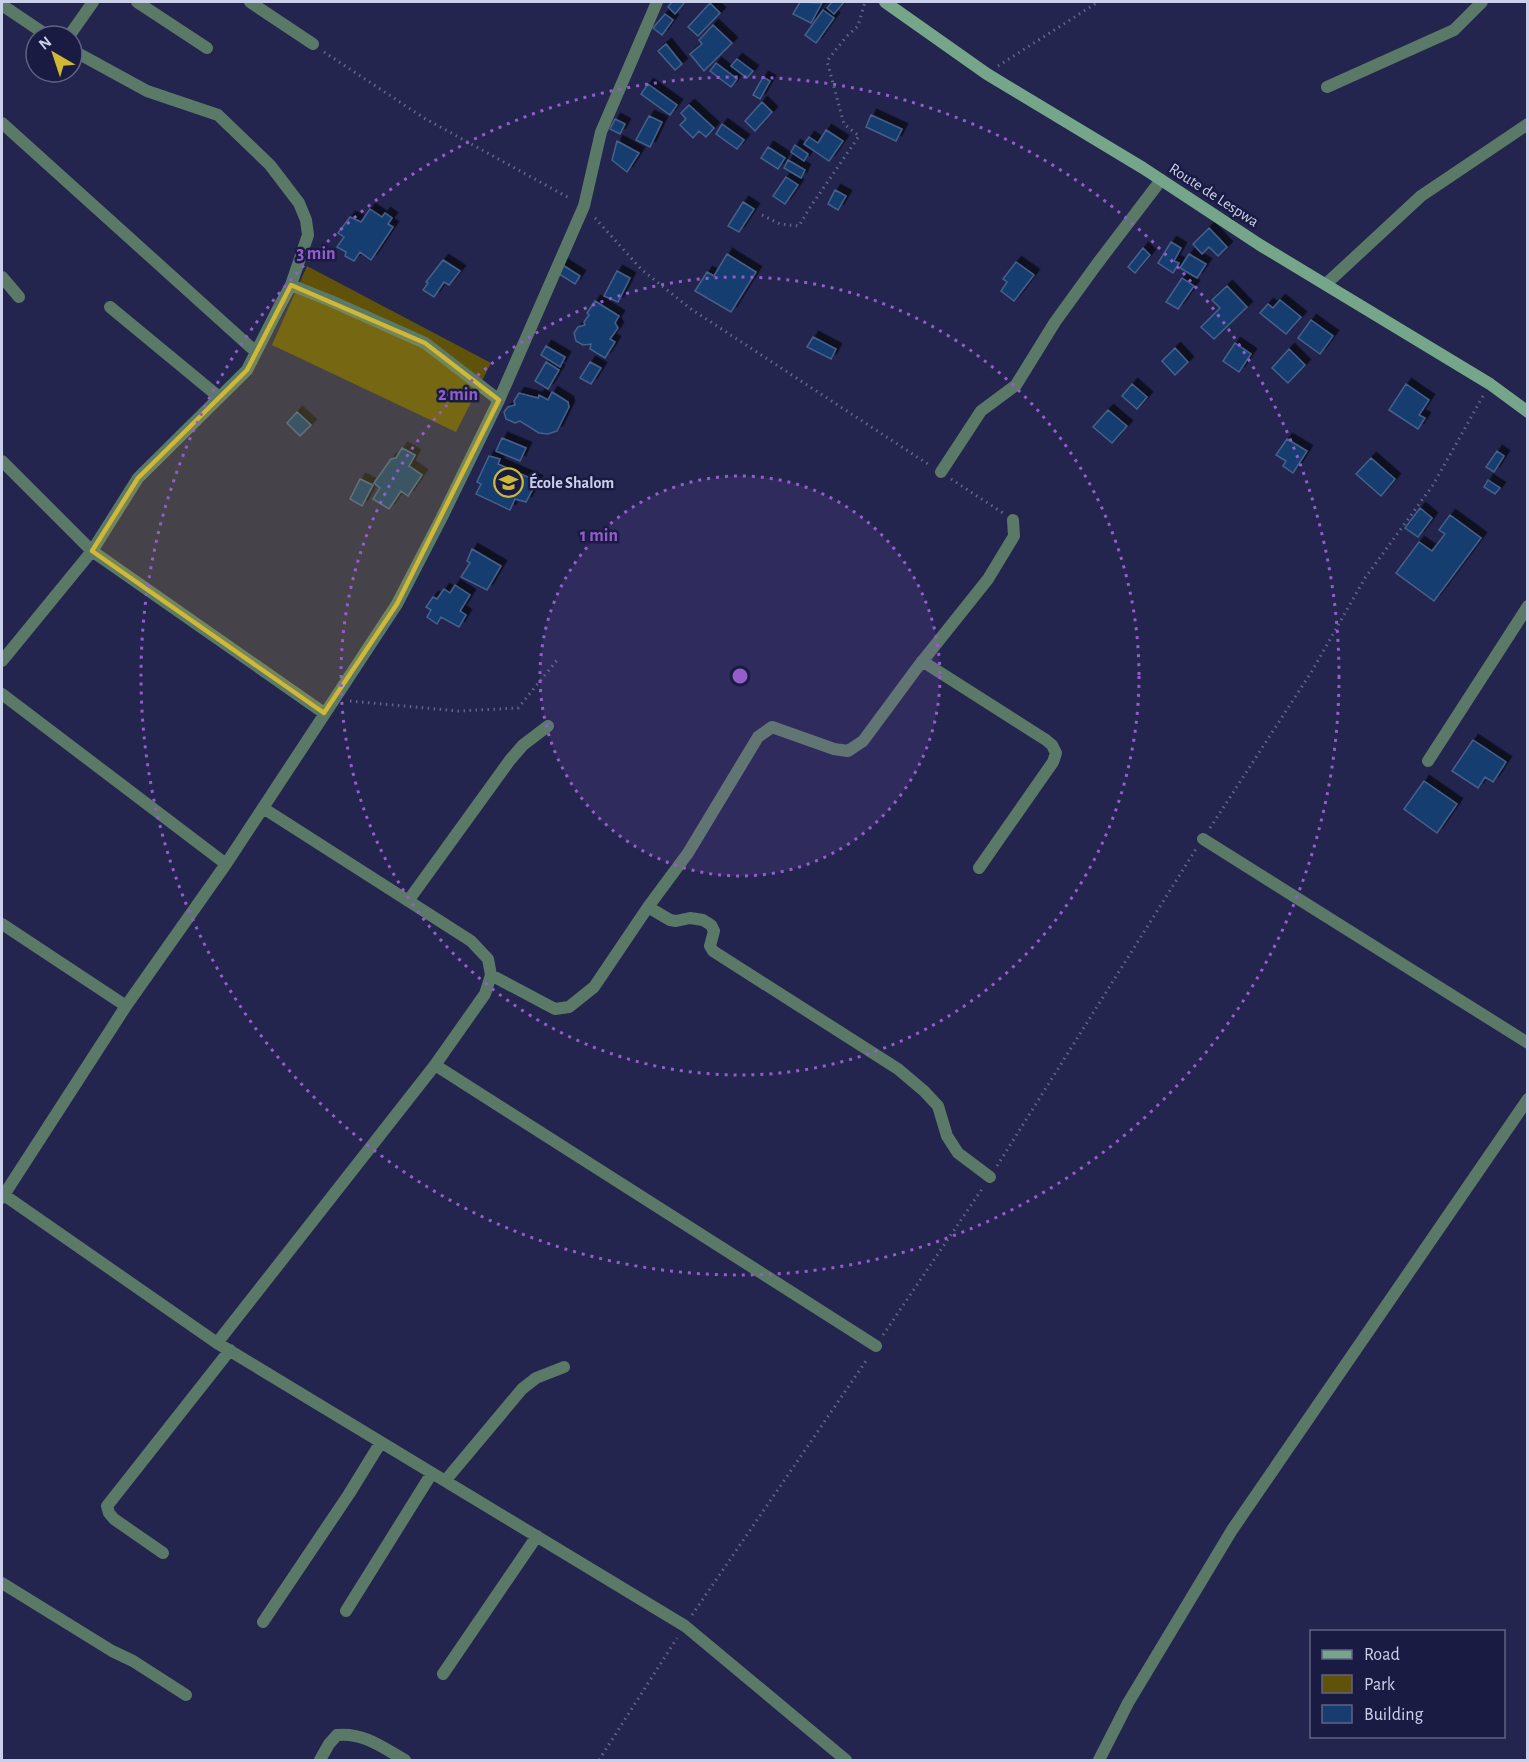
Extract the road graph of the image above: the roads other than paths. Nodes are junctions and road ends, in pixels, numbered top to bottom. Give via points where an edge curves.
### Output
1 (93, 2) edge
2 (136, 2) edge
3 (250, 2) edge
4 (657, 2) edge
5 (885, 2) edge
6 (1482, 2) edge
7 (2, 5) edge
8 (30, 24) edge
9 (77, 24) edge
10 (313, 44) road end
11 (207, 48) dead end
12 (84, 57) edge
13 (1327, 87) dead end
14 (2, 123) edge
15 (1527, 124) edge
16 (1161, 180) junction
17 (2, 277) edge
18 (1326, 284) junction
19 (291, 285) junction
20 (19, 297) dead end
21 (110, 307) dead end
22 (256, 352) junction
23 (219, 397) junction
24 (499, 400) junction
25 (1527, 412) edge
26 (2, 461) edge
27 (941, 472) road end
28 (1013, 519) road end
29 (92, 551) junction
30 (1527, 606) edge
31 (2, 661) edge
32 (922, 661) junction
33 (2, 694) edge
34 (324, 713) junction
35 (548, 726) dead end
36 (1428, 761) dead end
37 (263, 808) junction
38 (1203, 839) road end
39 (226, 864) junction
40 (979, 868) dead end
41 (408, 901) junction
42 (648, 907) junction
43 (2, 924) edge
44 (490, 975) junction
45 (126, 1006) junction
46 (1527, 1043) edge
47 (435, 1065) junction
48 (1527, 1099) edge
49 (990, 1178) road end
50 (3, 1196) edge
51 (218, 1342) junction
52 (876, 1346) road end
53 (230, 1350) junction
54 (564, 1367) dead end
55 (381, 1442) junction
56 (432, 1473) junction
57 (445, 1481) junction
58 (537, 1536) junction
59 (163, 1553) dead end
60 (2, 1583) edge
61 (346, 1611) dead end
62 (263, 1622) dead end
63 (443, 1674) dead end
64 (186, 1695) dead end
65 (320, 1761) edge
66 (405, 1761) edge
67 (846, 1761) edge
68 (1099, 1761) edge

1 - 9 street
2 - 11 street
3 - 10 street
4 - 24 street via 601,132 584,207
5 - 16 street, Route de Lespwa via 987,74
6 - 13 street via 1454,30
7 - 8 street
12 - 19 street via 147,91 218,115 270,165 299,203 306,220 308,235
14 - 22 street
15 - 18 street via 1421,196
16 - 18 street, Route de Lespwa
16 - 27 street via 1054,322 1016,385 981,411
17 - 20 street
18 - 25 street, Route de Lespwa via 1490,384
19 - 22 street
19 - 24 street via 425,343
21 - 23 street
22 - 23 street via 247,370
23 - 29 street via 138,478
24 - 34 street via 397,604
26 - 29 street
28 - 32 street via 1014,536 988,579
29 - 31 street
29 - 34 street
30 - 36 street
32 - 40 street via 1046,740 1056,753
32 - 42 street via 863,741 848,751 772,728 758,737 688,853
33 - 39 street
34 - 37 street
35 - 41 street via 510,760
37 - 39 street
37 - 41 street
38 - 46 street
39 - 45 street
41 - 44 street via 471,941 488,959
42 - 44 street via 594,987 569,1007 555,1009
42 - 49 street via 670,920 690,918 711,925 713,951 898,1069 938,1106 957,1153
43 - 45 street
44 - 47 street via 485,994
45 - 50 street
47 - 51 street
47 - 52 street
48 - 68 street via 1232,1530 1128,1703
50 - 51 street
51 - 53 street
53 - 55 street
53 - 59 street via 107,1506 114,1519
54 - 57 street via 536,1378 522,1389
55 - 56 street
55 - 62 street
56 - 57 street
56 - 61 street
57 - 58 street
58 - 63 street
58 - 67 street via 685,1626
60 - 64 street
65 - 66 street via 337,1735 349,1734

